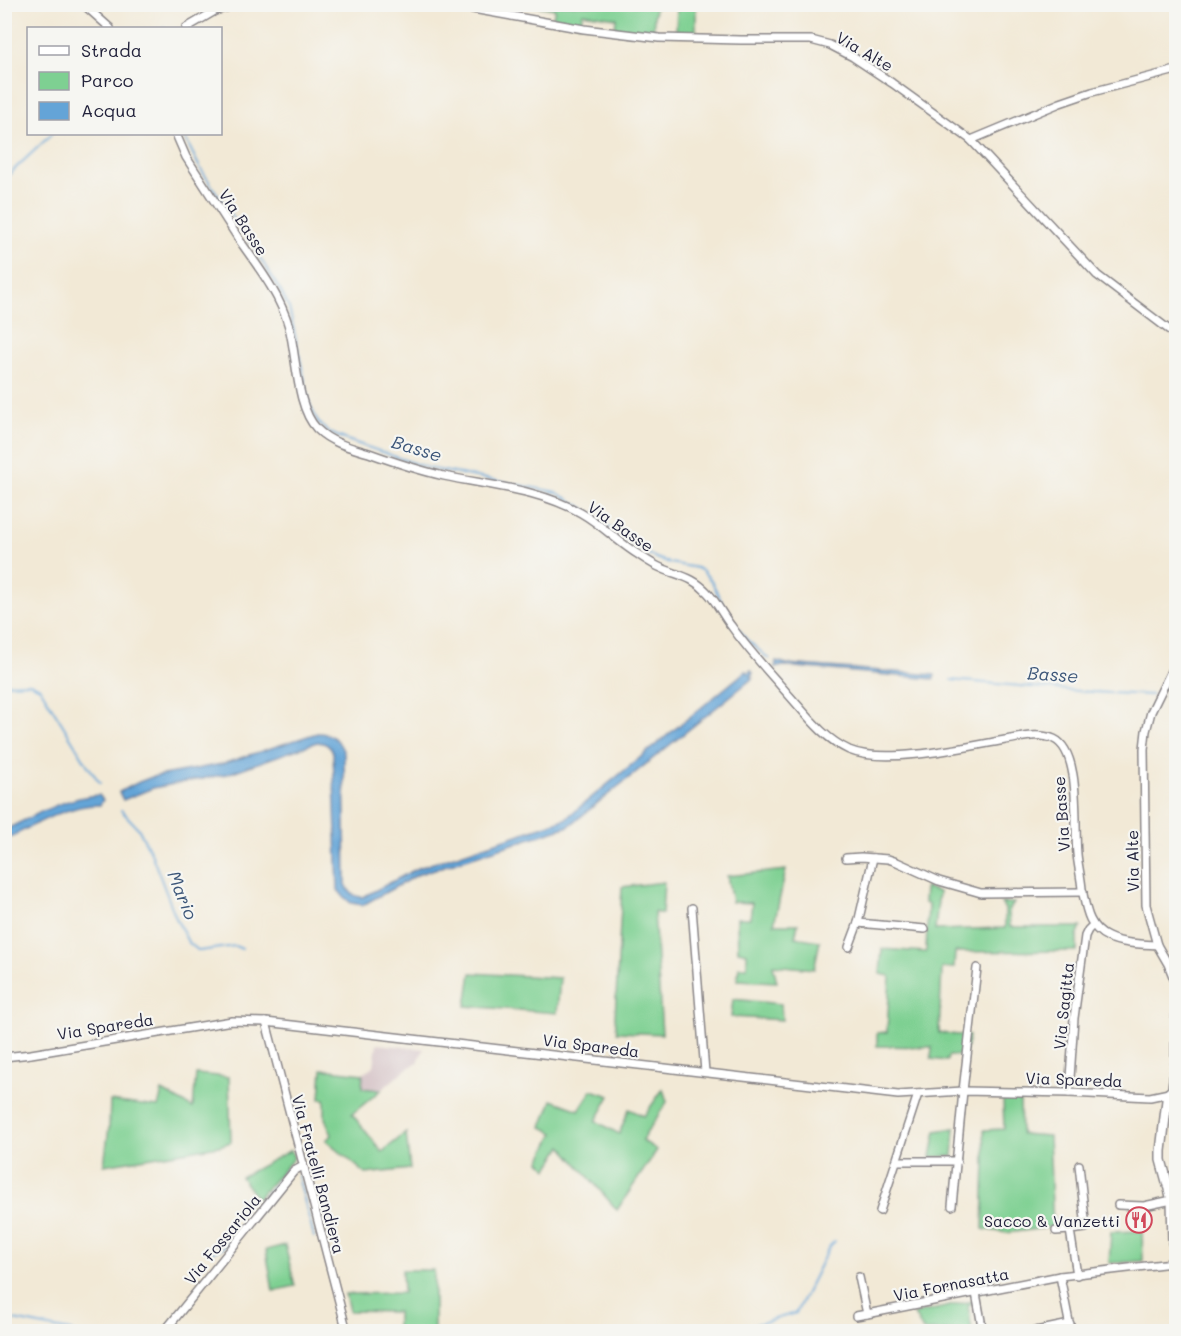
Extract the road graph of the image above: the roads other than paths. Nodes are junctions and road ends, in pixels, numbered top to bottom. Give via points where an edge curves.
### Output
1 (83, 4) edge
2 (239, 4) edge
3 (445, 4) edge
4 (109, 27) edge
5 (188, 27) edge
6 (1176, 70) edge
7 (176, 135) edge
8 (971, 140) junction
9 (1176, 335) edge
10 (1176, 661) edge
11 (846, 858) dead end
12 (873, 858) junction
13 (1083, 892) junction
14 (692, 908) dead end
15 (858, 923) junction
16 (1093, 925) junction
17 (925, 929) dead end
18 (1157, 945) junction
19 (849, 947) dead end
20 (977, 968) dead end
21 (267, 1022) junction
22 (4, 1057) edge
23 (1176, 1063) edge
24 (705, 1072) junction
25 (963, 1091) junction
26 (1173, 1092) edge
27 (1069, 1093) junction
28 (918, 1094) junction
29 (897, 1161) junction
30 (957, 1161) junction
31 (1079, 1165) dead end
32 (303, 1166) junction
33 (1172, 1200) junction
34 (1118, 1205) dead end
35 (952, 1206) dead end
36 (880, 1210) dead end
37 (1070, 1230) junction
38 (1056, 1231) dead end
39 (1176, 1253) edge
40 (1176, 1261) edge
41 (1077, 1275) junction
42 (1060, 1276) junction
43 (859, 1277) dead end
44 (976, 1293) junction
45 (867, 1314) junction
46 (856, 1316) dead end
47 (1071, 1328) edge
48 (1036, 1331) edge
49 (164, 1332) edge
50 (347, 1332) edge
51 (983, 1332) edge

1 - 4 street
2 - 5 street via 216,11
3 - 8 street, Via Alte via 659,38 811,39 853,57
6 - 8 street via 1092,92
7 - 13 street, Via Basse via 197,174 279,300 290,329 305,409 320,432 342,444 413,468 558,502 583,514 658,567 695,580 766,670 822,732 853,752 898,755 1035,735 1058,740 1072,768
8 - 9 street, Via Alte via 1097,275
10 - 18 street, Via Alte via 1151,712 1144,749 1146,905
11 - 12 street
12 - 13 street via 888,859 939,881 981,893
12 - 15 street
13 - 16 street, Via Basse
14 - 24 street
15 - 17 street
15 - 19 street
16 - 18 street via 1116,940
16 - 27 street, Via Sagitta via 1085,936
18 - 23 street, Via Alte via 1174,979
20 - 25 street
21 - 22 street, Via Spareda via 232,1021
21 - 24 street, Via Spareda
21 - 32 street, Via Fratelli Bandiera
23 - 26 street, Via Alte
24 - 28 street, Via Spareda via 898,1095
25 - 27 street, Via Spareda
25 - 28 street, Via Spareda
25 - 30 street
26 - 27 street, Via Spareda via 1150,1097
26 - 33 street via 1167,1100 1161,1151
28 - 29 street
29 - 30 street
29 - 36 street
30 - 35 street
31 - 37 street via 1086,1228
32 - 49 street, Via Fossariola via 294,1171
32 - 50 street, Via Fratelli Bandiera
33 - 34 street via 1144,1206
33 - 39 street
37 - 38 street
37 - 41 street
40 - 41 street, Via Fornasatta
41 - 42 street, Via Fornasatta
42 - 44 street, Via Fornasatta
42 - 47 street
43 - 45 street
44 - 45 street, Via Fornasatta
44 - 51 street
45 - 46 street, Via Fornasatta
47 - 48 street

